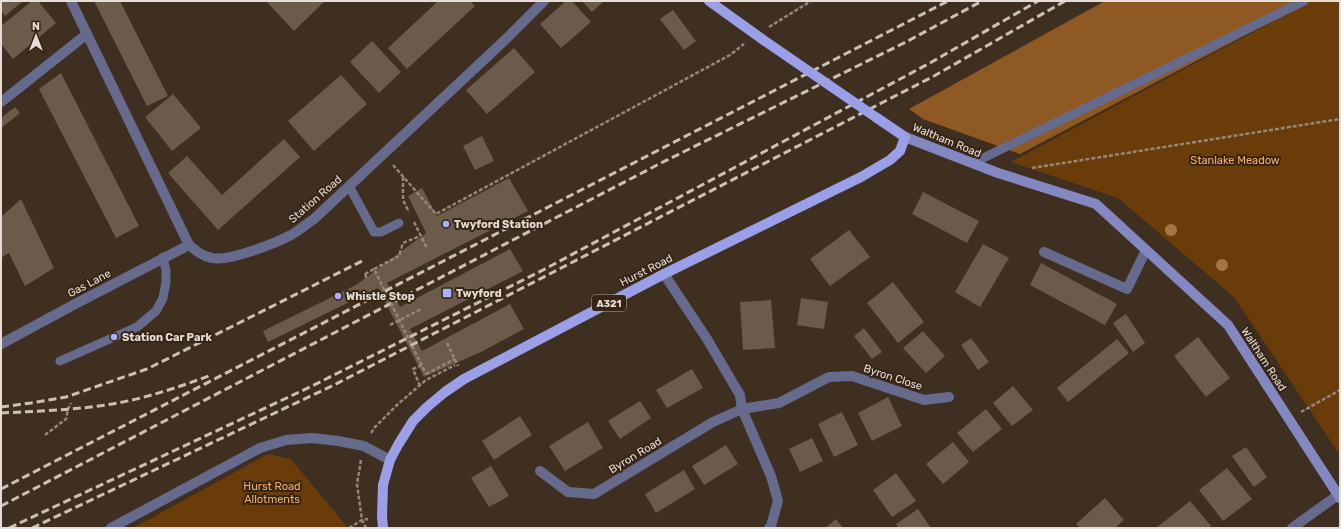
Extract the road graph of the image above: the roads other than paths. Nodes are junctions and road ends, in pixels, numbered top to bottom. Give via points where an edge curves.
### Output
1 (71, 1) edge
2 (544, 1) edge
3 (709, 1) edge
4 (1304, 1) edge
5 (87, 34) junction
6 (1, 102) edge
7 (905, 137) junction
8 (972, 163) junction
9 (349, 186) junction
10 (399, 223) dead end
11 (189, 245) junction
12 (1146, 250) junction
13 (1044, 252) dead end
14 (163, 257) junction
15 (664, 274) junction
16 (1, 344) edge
17 (60, 361) dead end
18 (949, 397) dead end
19 (742, 409) junction
20 (390, 460) junction
21 (540, 471) dead end
22 (1339, 496) edge
23 (111, 528) edge
24 (383, 528) edge
25 (769, 528) edge
26 (1292, 528) edge

1 - 5 street, Station Road
2 - 9 street, Station Road
3 - 7 main road, Waltham Road, bridge
4 - 8 lane
5 - 6 street
5 - 11 street, Station Road
7 - 8 main road, Waltham Road
7 - 15 main road, Hurst Road / A321 via 900,151 861,177
8 - 12 main road, Waltham Road via 1096,204
9 - 10 lane via 374,232 381,232
9 - 11 street, Station Road via 314,219 292,235 269,245 236,256 214,259 199,254
11 - 14 street, Gas Lane
12 - 13 street via 1128,289
12 - 22 main road, Waltham Road via 1228,325
14 - 16 street, Gas Lane
14 - 17 lane via 166,282 163,298 156,311 137,327
15 - 19 street via 740,395
15 - 20 main road, Hurst Road / A321 via 464,379 413,421
18 - 19 street, Byron Close via 924,400 852,376 829,377 779,403
19 - 21 street, Byron Road via 713,422 594,494 568,492
19 - 25 street via 771,476 778,501
20 - 23 street via 364,446 312,438 286,440 260,448
20 - 24 main road, Hurst Road / A321 via 383,485
22 - 26 street

